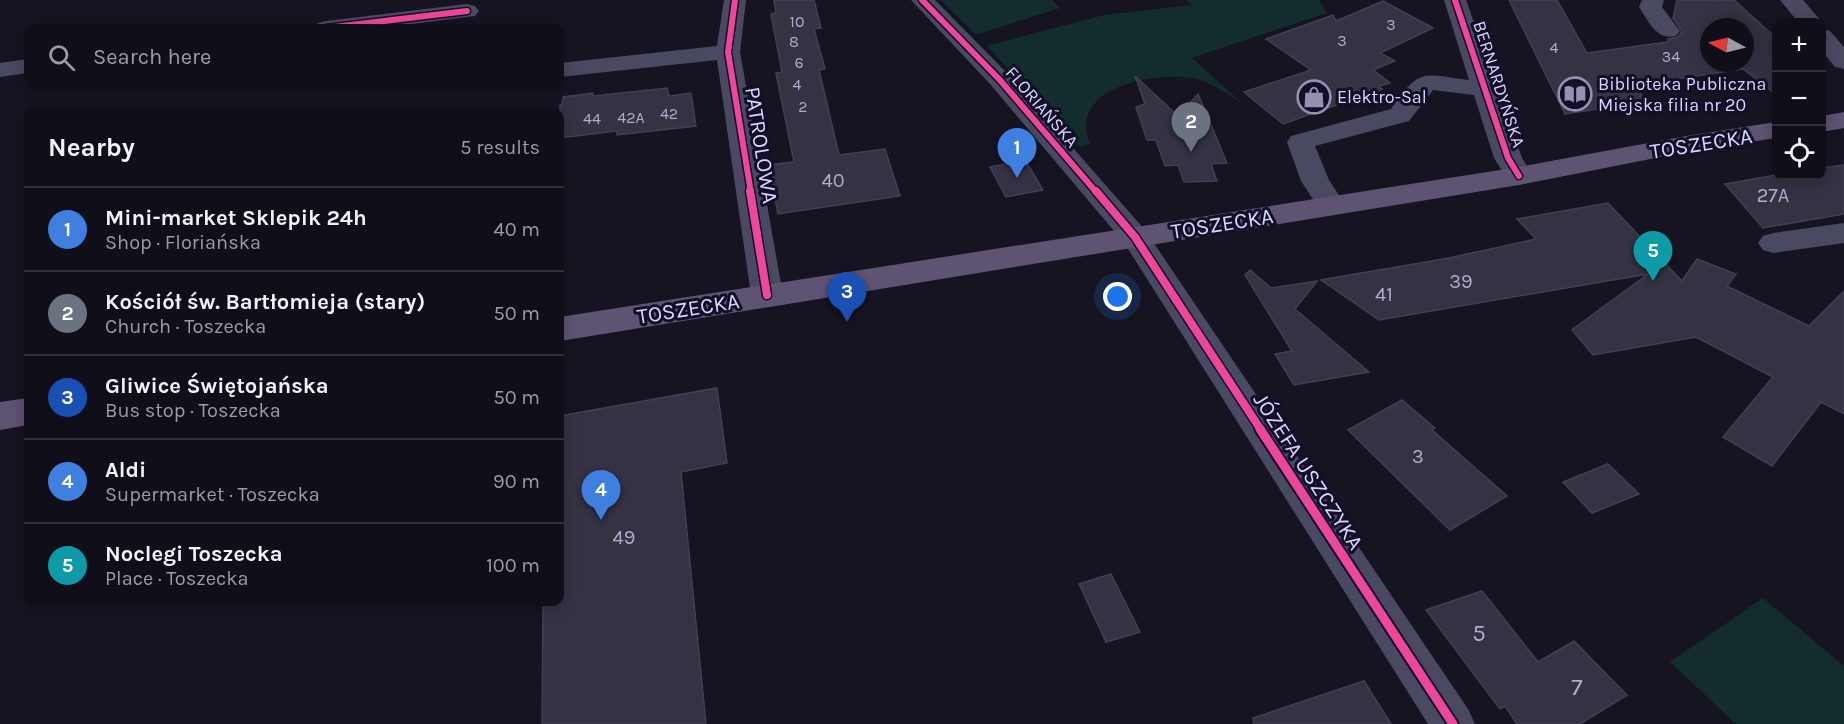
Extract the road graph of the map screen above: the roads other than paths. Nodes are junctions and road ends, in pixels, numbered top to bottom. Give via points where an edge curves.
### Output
1 (364, 0) edge
2 (735, 0) edge
3 (922, 0) edge
4 (1455, 0) edge
5 (1653, 0) edge
6 (1791, 0) edge
7 (467, 13) edge
8 (1807, 18) edge
9 (357, 24) edge
10 (366, 24) edge
11 (1668, 31) dead end
12 (1826, 42) edge
13 (728, 52) junction
14 (1844, 62) edge
15 (24, 67) edge
16 (0, 70) edge
17 (564, 70) edge
18 (1485, 89) junction
19 (1844, 120) edge
20 (1826, 123) edge
21 (1772, 131) edge
22 (1519, 176) junction
23 (1332, 206) junction
24 (1844, 234) edge
25 (1135, 237) junction
26 (1773, 243) dead end
27 (767, 295) junction
28 (564, 328) edge
29 (24, 413) edge
30 (0, 416) edge
31 (1453, 724) edge

1 - 9 street
2 - 13 street, PATROLOWA
3 - 25 street, FLORIAŃSKA via 999,80
4 - 18 street, BERNARDYŃSKA
5 - 11 street via 1653,14
6 - 8 street
7 - 10 street
12 - 14 street
13 - 17 street
13 - 27 street, PATROLOWA
15 - 16 street
18 - 22 street, BERNARDYŃSKA via 1508,158
18 - 23 street via 1426,82 1400,115 1300,142 1315,181
19 - 20 main road
21 - 22 main road, TOSZECKA
22 - 23 main road, TOSZECKA
23 - 25 main road, TOSZECKA
24 - 26 street
25 - 27 main road, TOSZECKA
25 - 31 street, JÓZEFA USZCZYKA
27 - 28 main road, TOSZECKA
29 - 30 main road

